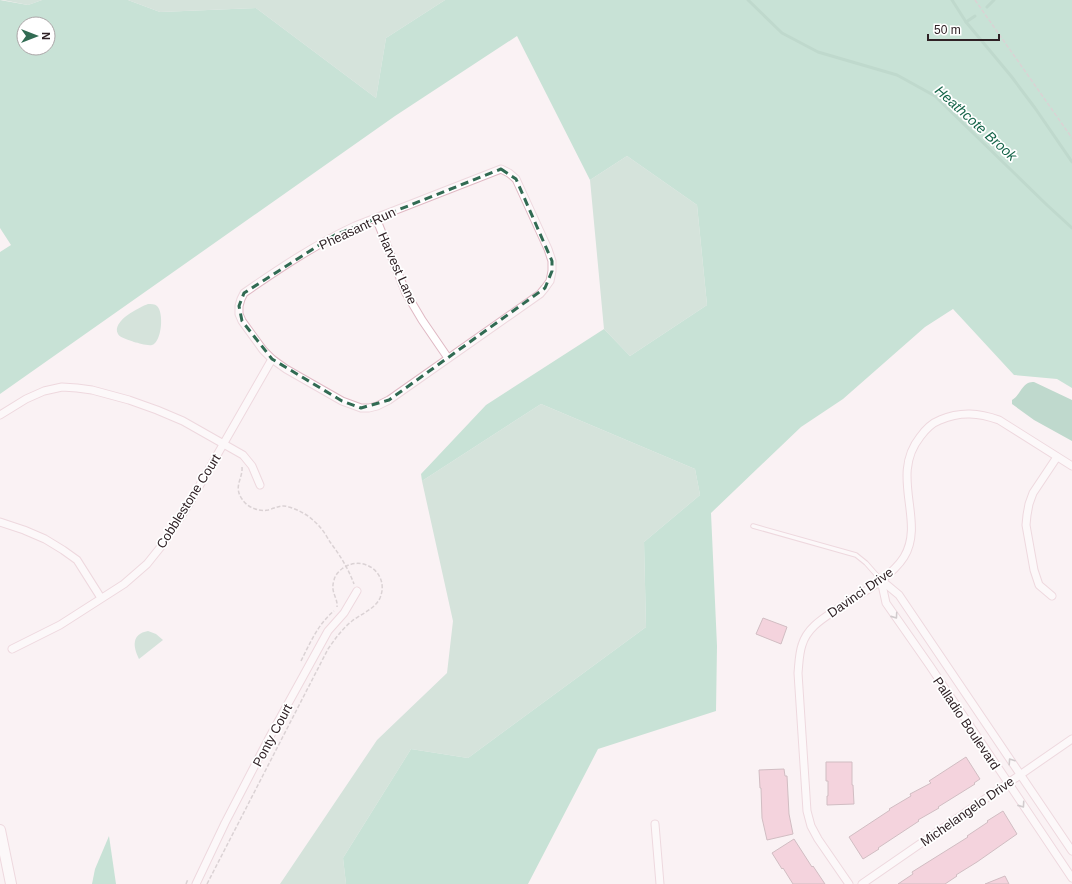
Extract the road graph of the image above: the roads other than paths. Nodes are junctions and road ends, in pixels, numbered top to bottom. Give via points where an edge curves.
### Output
1 (376, 218) junction
2 (448, 358) junction
3 (272, 359) junction
4 (0, 415) edge
5 (223, 443) junction
6 (1056, 457) junction
7 (1072, 466) edge
8 (260, 485) dead end
9 (0, 522) edge
10 (753, 526) dead end
11 (881, 580) junction
12 (357, 591) road end
13 (1052, 596) dead end
14 (101, 598) junction
15 (12, 649) dead end
16 (942, 659) junction
17 (930, 666) junction
18 (1072, 738) edge
19 (1020, 774) junction
20 (1007, 783) junction
21 (655, 824) dead end
22 (0, 830) edge
23 (1072, 851) edge
24 (1072, 878) edge
25 (11, 884) edge
26 (196, 884) edge
27 (660, 884) edge
28 (849, 884) edge
29 (862, 884) edge

1 - 2 street, Harvest Lane via 406,293
1 - 2 street, Pheasant Run via 501,169 516,179 552,261 550,281 540,294
1 - 3 street, Pheasant Run via 335,235 244,293 239,306 242,322
2 - 3 street, Pheasant Run via 389,400 369,408 361,408 342,401
3 - 5 street, Cobblestone Court
4 - 5 street via 44,391 62,387 77,388 129,400 157,410
5 - 8 street via 243,455 252,466
5 - 14 street, Cobblestone Court via 163,544 147,564 124,584
6 - 7 street, Davinci Drive
6 - 11 street, Davinci Drive via 989,416 965,413 949,416 929,427 916,442 907,469 906,482 912,533 910,544 898,566
6 - 13 street via 1033,493 1026,525 1039,585
9 - 14 street via 45,539 77,560
10 - 11 lane via 856,555 866,562
11 - 16 street, Palladio Boulevard via 899,595
11 -> 17 street, Palladio Boulevard via 886,604
11 - 28 street, Davinci Drive via 818,621 808,632 799,658 798,673 811,826
12 - 26 street, Ponty Court via 344,613 328,631 268,740
14 - 15 street, Cobblestone Court via 60,625
16 - 17 street, Palladio Boulevard
19 -> 16 street, Palladio Boulevard
17 - 20 street, Palladio Boulevard
18 - 19 street, Michelangelo Drive
19 - 20 street, Michelangelo Drive
19 - 23 street, Palladio Boulevard
20 -> 24 street, Palladio Boulevard
20 - 29 street, Michelangelo Drive
21 - 27 street
22 - 25 street

